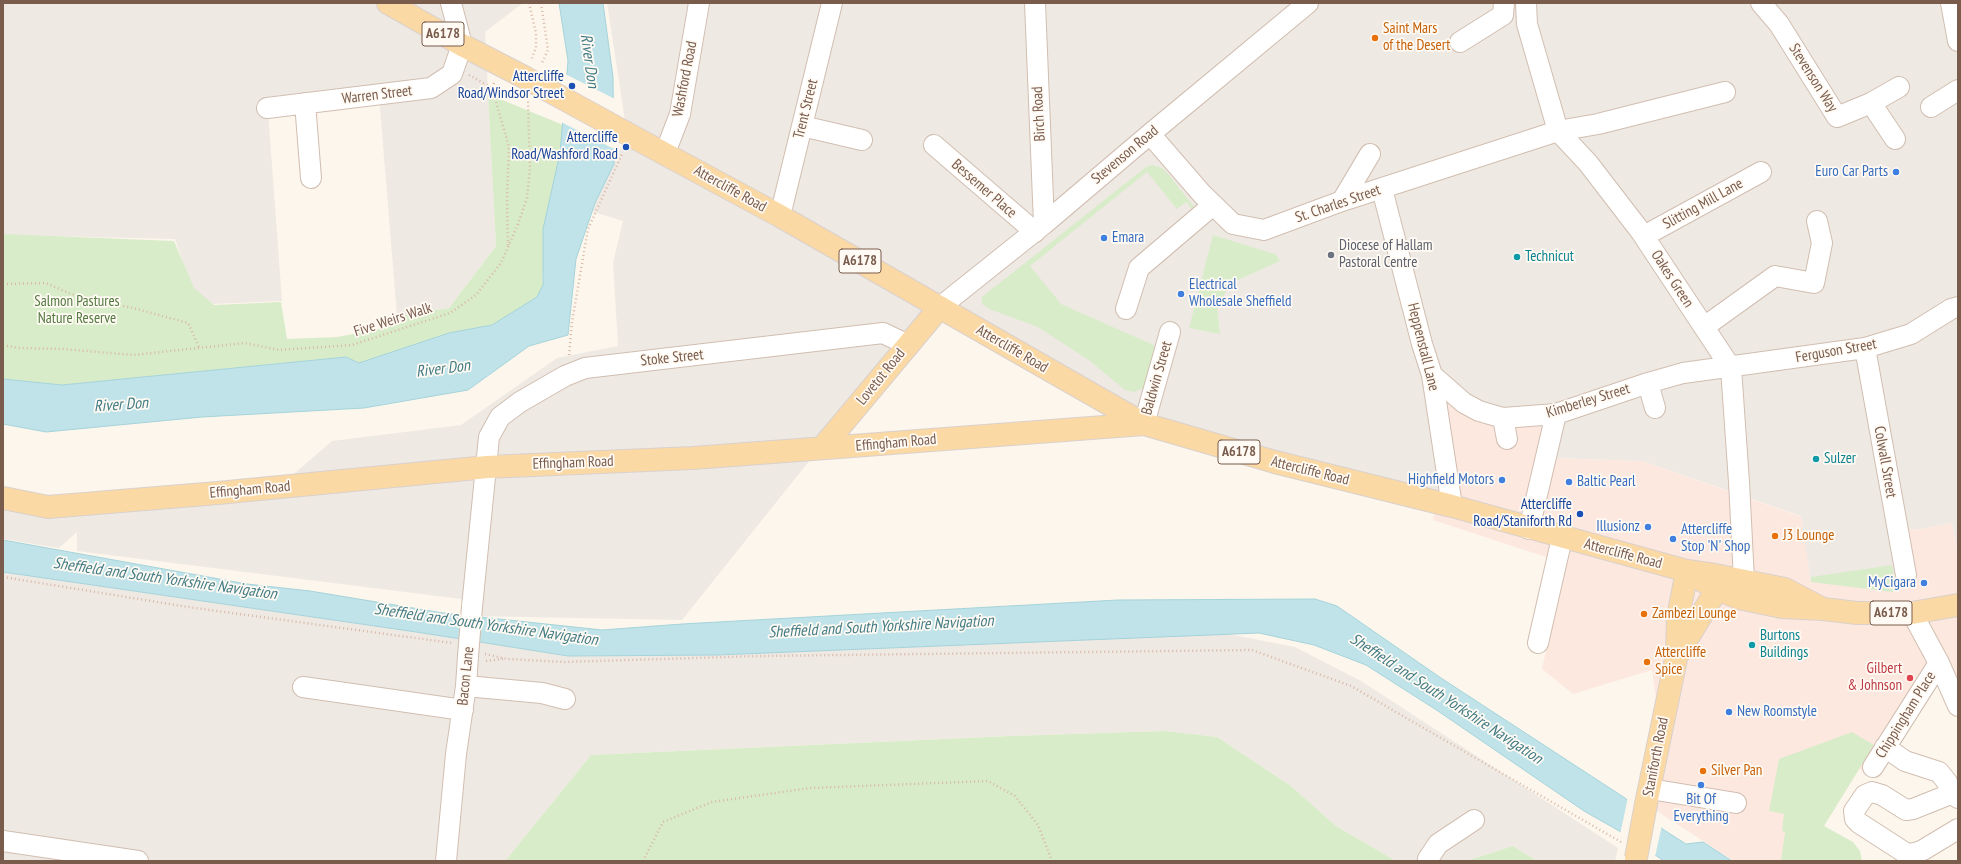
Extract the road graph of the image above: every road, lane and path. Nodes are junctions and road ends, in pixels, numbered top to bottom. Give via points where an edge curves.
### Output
1 (388, 3) edge
2 (451, 3) edge
3 (529, 3) edge
4 (541, 3) edge
5 (698, 3) edge
6 (832, 3) edge
7 (1035, 3) edge
8 (1308, 3) edge
9 (1504, 3) edge
10 (1526, 3) edge
11 (1761, 3) edge
12 (1951, 3) edge
13 (1958, 41) edge
14 (1460, 42) dead end
15 (462, 45) junction
16 (454, 67) junction
17 (531, 76) junction
18 (495, 79) dead end
19 (1899, 87) dead end
20 (492, 88) junction
21 (1958, 90) edge
22 (1725, 92) dead end
23 (306, 103) junction
24 (1871, 103) junction
25 (1931, 107) dead end
26 (267, 108) dead end
27 (802, 126) junction
28 (1558, 131) junction
29 (630, 134) junction
30 (1150, 134) junction
31 (1895, 139) dead end
32 (862, 140) dead end
33 (934, 145) dead end
34 (665, 153) junction
35 (1370, 154) dead end
36 (1761, 172) dead end
37 (311, 178) dead end
38 (1382, 189) junction
39 (1342, 201) junction
40 (1213, 205) junction
41 (780, 216) junction
42 (1817, 221) dead end
43 (1040, 228) junction
44 (1644, 236) junction
45 (508, 250) junction
46 (3, 284) edge
47 (940, 307) junction
48 (1958, 307) edge
49 (1126, 309) dead end
50 (1704, 327) junction
51 (1170, 332) dead end
52 (3, 345) edge
53 (908, 345) junction
54 (200, 347) junction
55 (1865, 348) junction
56 (1731, 368) junction
57 (571, 374) junction
58 (1432, 375) junction
59 (1648, 383) junction
60 (1655, 408) dead end
61 (853, 412) junction
62 (1556, 414) junction
63 (1503, 418) junction
64 (1144, 424) junction
65 (1507, 439) dead end
66 (880, 444) junction
67 (822, 448) junction
68 (487, 467) junction
69 (3, 498) edge
70 (1452, 506) junction
71 (1529, 529) junction
72 (1562, 538) junction
73 (1686, 571) junction
74 (1906, 575) dead end
75 (3, 577) edge
76 (1744, 580) junction
77 (1716, 582) junction
78 (1958, 605) edge
79 (1823, 609) junction
80 (1912, 613) junction
81 (1538, 643) dead end
82 (453, 644) dead end
83 (1677, 654) junction
84 (473, 655) junction
85 (1939, 663) junction
86 (466, 686) junction
87 (303, 687) dead end
88 (565, 699) dead end
89 (1958, 706) edge
90 (463, 710) junction
91 (1885, 747) junction
92 (1873, 767) dead end
93 (1954, 796) edge
94 (1648, 797) junction
95 (1736, 803) dead end
96 (1474, 820) dead end
97 (1958, 829) edge
98 (3, 841) edge
99 (1633, 855) edge
100 (138, 861) edge
101 (446, 861) edge
102 (643, 861) edge
103 (1052, 861) edge
104 (1429, 861) edge

1 - 15 main road, Attercliffe Road / A6178
2 - 15 street
3 - 17 path via 536,33
4 - 17 path, Five Weirs Walk via 548,50
5 - 34 street, Washford Road via 680,114
6 - 27 street, Trent Street
7 - 43 street, Birch Road
8 - 30 street, Stevenson Road
9 - 14 street via 1504,15
10 - 28 street, Oakes Green via 1527,24
11 - 24 street, Stevenson Way via 1780,24 1838,117
12 - 13 street
15 - 16 street, Warren Street
15 - 17 main road, Attercliffe Road / A6178
16 - 20 path
16 - 23 street, Warren Street via 452,74 432,88
17 - 29 main road, Attercliffe Road / A6178, bridge
17 - 45 path, Five Weirs Walk via 530,168 527,198
18 - 20 path
19 - 24 street, Stevenson Way
20 - 45 path via 509,147
21 - 25 street
22 - 28 street, St. Charles Street via 1598,124
23 - 26 street, Warren Street
23 - 37 street
24 - 31 street
27 - 32 street
27 - 41 street, Trent Street
28 - 38 street, St. Charles Street via 1488,162
28 - 44 street, Oakes Green via 1588,163
29 - 34 main road, Attercliffe Road / A6178
29 - 57 path via 588,229 572,322 569,362
30 - 40 street, St. Charles Street
30 - 43 street, Stevenson Road
33 - 43 street, Bessemer Place
34 - 41 main road, Attercliffe Road / A6178
35 - 39 street
36 - 44 street, Slitting Mill Lane
38 - 39 street, St. Charles Street
38 - 58 street, Heppenstall Lane
39 - 40 street, St. Charles Street via 1264,230 1233,224
40 - 49 street via 1139,268
41 - 47 main road, Attercliffe Road / A6178
42 - 50 street via 1822,244 1814,283 1775,276
43 - 47 street, Stevenson Road
44 - 50 street, Oakes Green
45 - 54 path, Five Weirs Walk via 476,295 450,313 352,345 279,350 245,343
46 - 54 path via 46,282 71,294 188,323
47 - 53 main road, Lovetot Road
47 - 64 main road, Attercliffe Road / A6178
48 - 55 street, Ferguson Street via 1950,309 1911,334
50 - 56 street, Oakes Green
51 - 64 street, Baldwin Street
52 - 54 path, Five Weirs Walk via 133,355
53 - 57 street, Stoke Street via 883,334 586,368
53 - 61 main road, Lovetot Road
55 - 56 street, Ferguson Street
55 - 74 street, Colwall Street via 1886,502 1894,544
56 - 59 street, Kimberley Street via 1682,374
56 - 76 street, Oakes Green
57 - 68 street, Stoke Street via 520,402 500,417 489,437
58 - 63 street, Kimberley Street via 1464,403 1479,411
58 - 70 street, Heppenstall Lane via 1456,479
59 - 60 street
59 - 62 street, Kimberley Street
61 - 66 main road via 860,425
61 - 67 main road, Lovetot Road
62 - 63 street, Kimberley Street
62 - 71 street
63 - 65 street
64 - 66 main road, Effingham Road
64 - 70 main road, Attercliffe Road / A6178 via 1275,462
66 - 67 main road, Effingham Road
67 - 68 main road, Effingham Road via 693,458
68 - 69 main road, Effingham Road via 48,507
68 - 84 street, Bacon Lane, bridge via 472,607
70 - 71 main road, Attercliffe Road / A6178
71 - 72 main road, Attercliffe Road / A6178
72 - 73 main road, Attercliffe Road / A6178
72 - 81 street
73 - 77 main road, Attercliffe Road / A6178
73 - 83 main road, Staniforth Road via 1678,618
75 - 82 path via 188,607
76 - 77 main road, Attercliffe Road / A6178
76 - 79 main road, Attercliffe Road / A6178 via 1785,589
77 - 79 main road, Attercliffe Road / A6178 via 1739,598 1782,607
77 - 83 main road, Staniforth Road
78 - 80 main road, Attercliffe Road / A6178
79 - 80 main road, Attercliffe Road / A6178 via 1857,613
80 - 85 street
83 - 94 main road, Staniforth Road
84 - 86 street, Bacon Lane
84 - 99 path via 564,662 759,656 1252,650 1351,686
85 - 89 street
85 - 91 street, Chippingham Place
86 - 88 street via 542,693
86 - 90 street, Bacon Lane
87 - 90 street
90 - 101 street, Bacon Lane via 456,754
91 - 92 street, Chippingham Place
91 - 93 street via 1905,761 1938,772
93 - 97 street via 1906,810 1882,795 1872,792 1865,795 1854,812 1859,824 1907,854 1924,850
94 - 95 street
94 - 99 main road, Staniforth Road, bridge
96 - 104 street via 1438,844
98 - 100 street
102 - 103 path via 663,822 712,802 810,788 988,781 1015,796 1038,824

